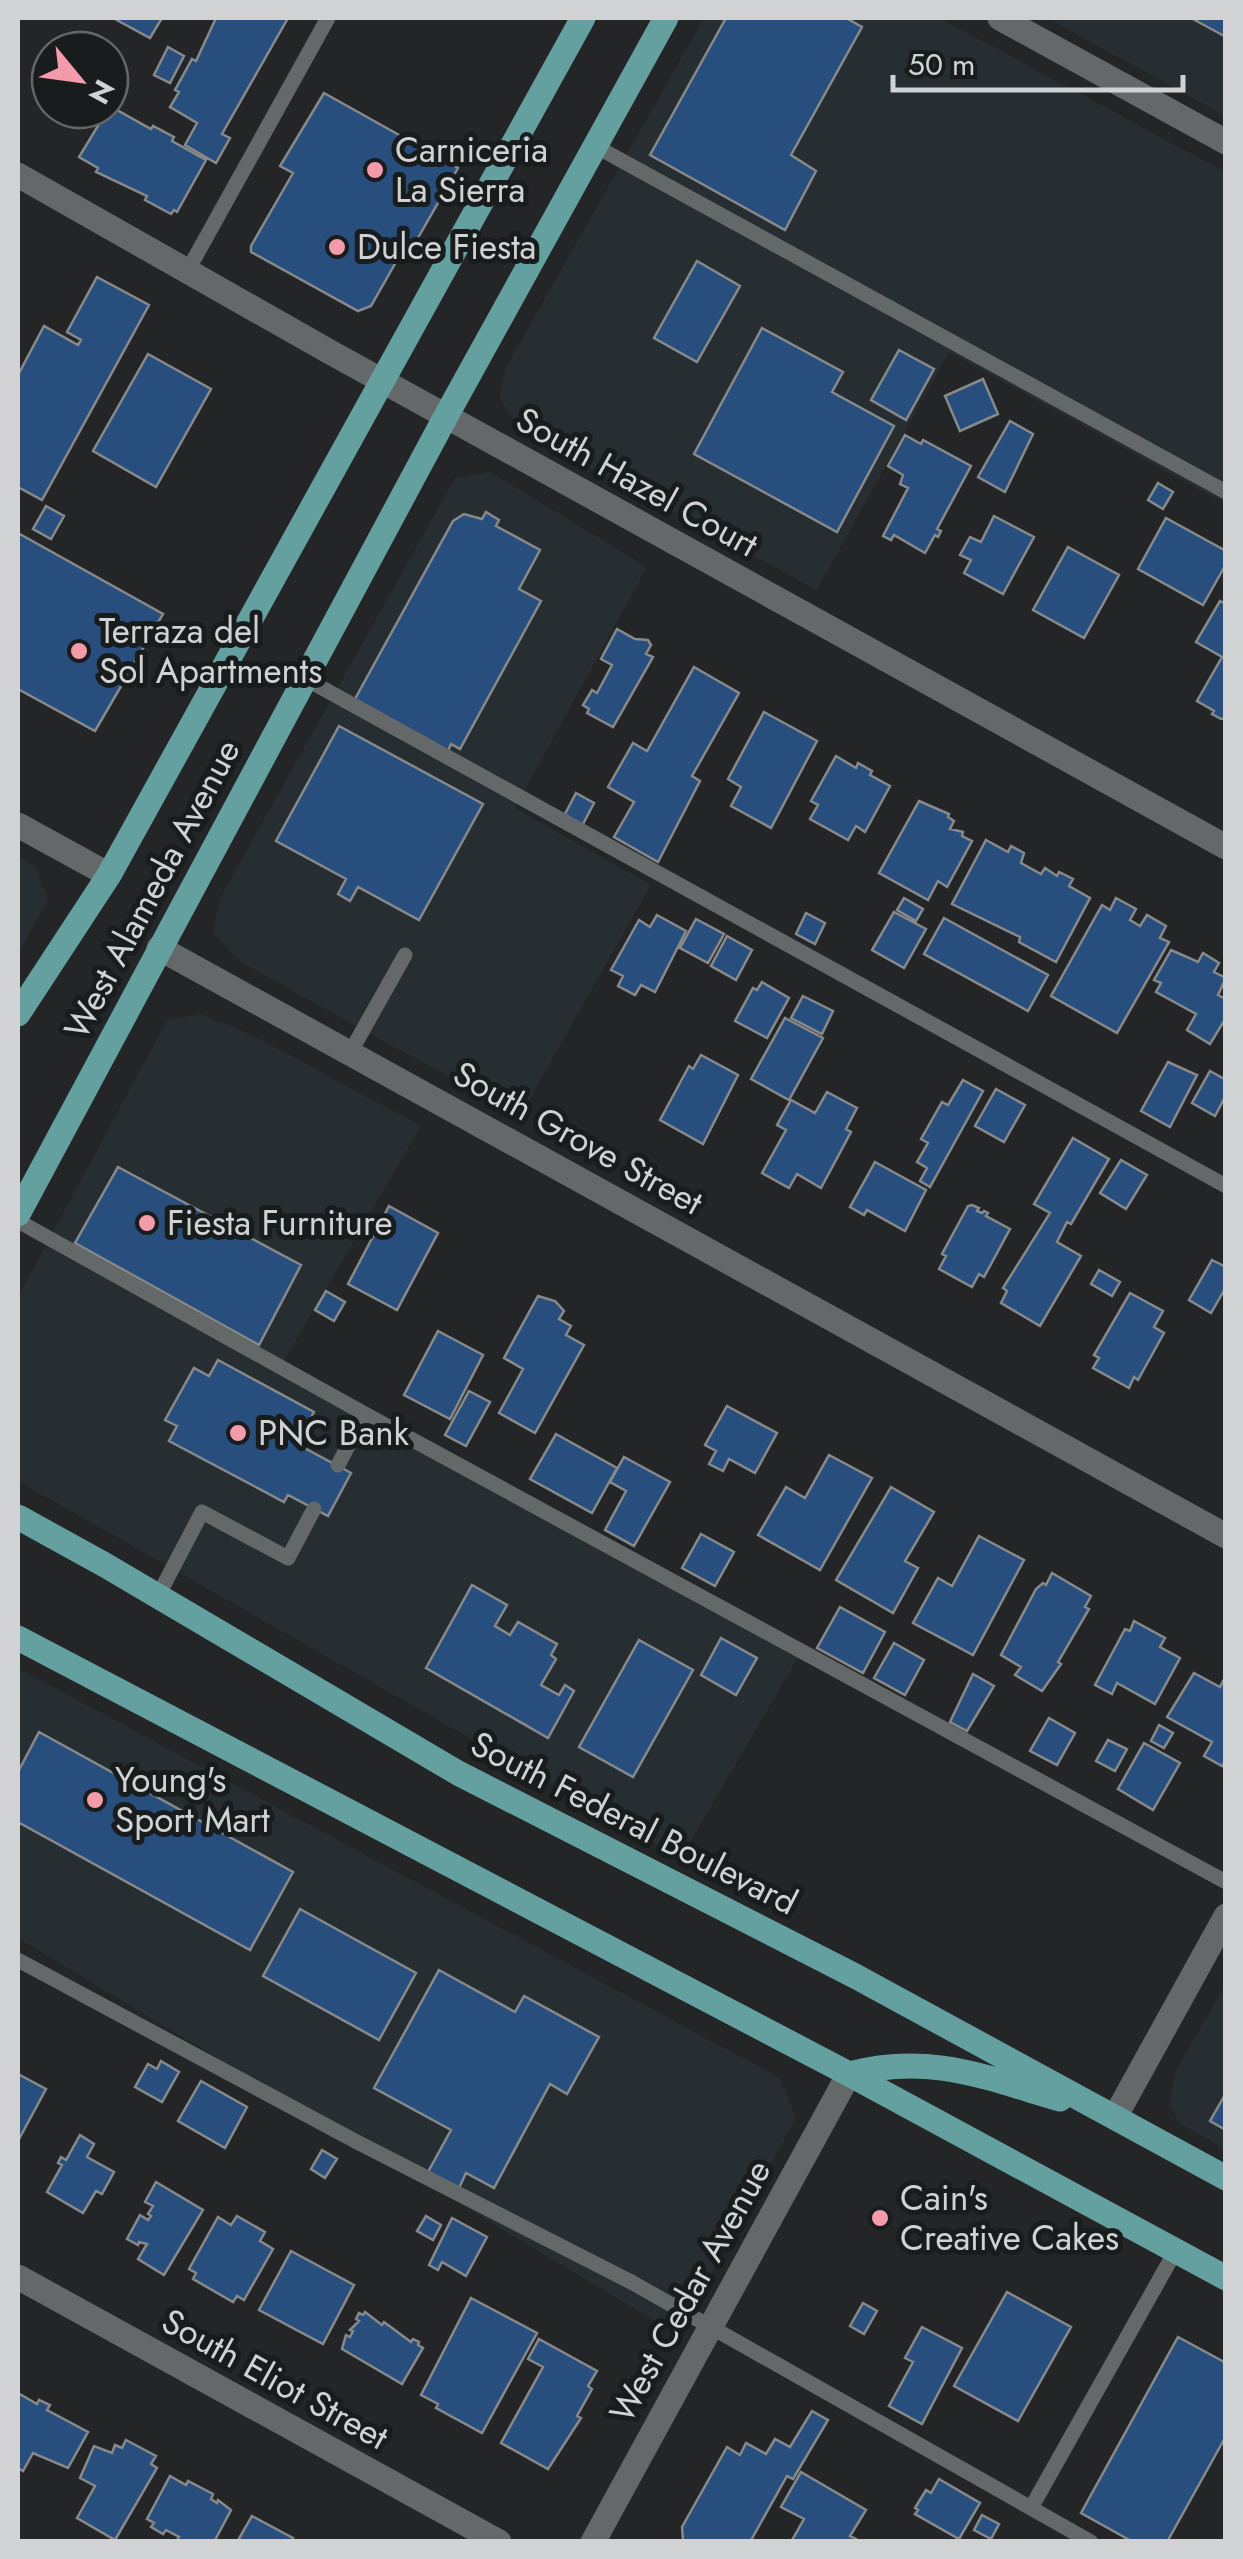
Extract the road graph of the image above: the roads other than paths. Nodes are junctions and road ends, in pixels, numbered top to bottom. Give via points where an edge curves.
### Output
1 (328, 18) edge
2 (583, 18) edge
3 (666, 18) edge
4 (1000, 18) edge
5 (1226, 142) edge
6 (595, 146) junction
7 (18, 174) edge
8 (188, 270) junction
9 (384, 381) junction
10 (446, 416) junction
11 (1226, 492) edge
12 (304, 678) junction
13 (18, 825) edge
14 (1226, 847) edge
15 (108, 875) junction
16 (159, 948) junction
17 (405, 955) dead end
18 (18, 1014) edge
19 (350, 1053) junction
20 (1226, 1186) edge
21 (18, 1218) edge
22 (364, 1414) junction
23 (338, 1465) dead end
24 (314, 1509) dead end
25 (18, 1517) edge
26 (1226, 1536) edge
27 (158, 1596) junction
28 (18, 1638) edge
29 (1226, 1882) edge
30 (1226, 1916) edge
31 (18, 1960) edge
32 (849, 2074) junction
33 (1112, 2115) junction
34 (1226, 2178) edge
35 (1176, 2250) junction
36 (18, 2278) edge
37 (1226, 2278) edge
38 (710, 2328) junction
39 (1031, 2508) junction
40 (499, 2542) edge
41 (593, 2542) edge
42 (1091, 2542) edge

1 - 8 lane
2 - 9 main road, West Alameda Avenue
3 - 6 main road, West Alameda Avenue
4 - 5 street
6 - 10 main road, West Alameda Avenue
6 - 11 lane
7 - 8 street, South Hazel Court
8 - 9 street, South Hazel Court
9 - 10 street, South Hazel Court
9 - 15 main road, West Alameda Avenue
10 - 12 main road, West Alameda Avenue
10 - 14 street, South Hazel Court
12 - 16 main road, West Alameda Avenue
12 - 20 lane
13 - 15 street
15 - 18 main road, West Alameda Avenue
16 - 19 street, South Grove Street
16 - 21 main road, West Alameda Avenue
17 - 19 lane
19 - 26 street, South Grove Street
21 - 22 lane
22 - 23 lane
22 - 29 lane
24 - 27 lane via 288,1558 202,1512
25 - 27 main road, South Federal Boulevard
27 - 33 main road, South Federal Boulevard via 458,1773
28 - 32 main road
30 - 33 street
31 - 38 lane
32 - 33 main road via 896,2064 936,2066
32 - 35 main road
32 - 38 street, West Cedar Avenue
33 - 34 main road, South Federal Boulevard
35 - 37 main road
35 - 39 lane
36 - 40 street, South Eliot Street
38 - 39 lane
38 - 41 street, West Cedar Avenue
39 - 42 lane

